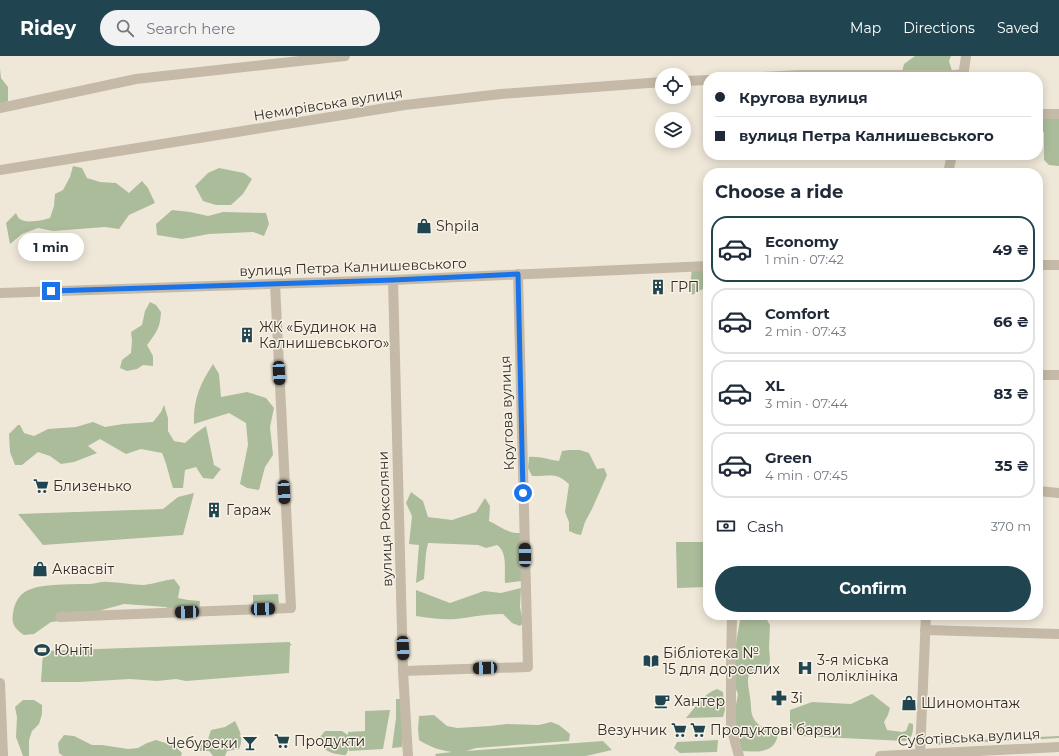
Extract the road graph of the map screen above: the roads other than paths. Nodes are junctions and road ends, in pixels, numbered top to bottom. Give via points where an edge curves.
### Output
1 (345, 56) edge
2 (966, 56) edge
3 (963, 72) edge
4 (703, 80) edge
5 (691, 81) edge
6 (655, 83) edge
7 (0, 108) edge
8 (1043, 114) edge
9 (1059, 114) edge
10 (0, 170) edge
11 (1043, 265) edge
12 (1059, 265) edge
13 (703, 266) edge
14 (518, 274) junction
15 (393, 280) junction
16 (275, 284) junction
17 (0, 293) edge
18 (1043, 375) edge
19 (1059, 375) edge
20 (1043, 491) edge
21 (1059, 493) edge
22 (60, 617) dead end
23 (732, 620) edge
24 (926, 620) edge
25 (925, 630) junction
26 (1059, 634) edge
27 (404, 671) junction
28 (0, 683) edge
29 (1059, 747) edge
30 (920, 754) junction
31 (3, 756) edge
32 (408, 756) edge
33 (739, 756) edge
34 (880, 756) edge

1 - 7 street via 136,79
2 - 3 street
4 - 5 street
6 - 10 street, Немирівська вулиця via 501,94 406,105
8 - 9 street
11 - 12 street
13 - 14 street, вулиця Петра Калнишевського
14 - 15 street, вулиця Петра Калнишевського
14 - 27 street, Кругова вулиця via 528,666
15 - 16 street, вулиця Петра Калнишевського
15 - 27 street, вулиця Роксоляни
16 - 17 street, вулиця Петра Калнишевського
16 - 22 street via 291,608
18 - 19 street
20 - 21 street
23 - 33 street via 731,727
24 - 25 street
25 - 26 street
25 - 30 street
27 - 32 street, вулиця Роксоляни
28 - 31 street
29 - 30 street, Суботівська вулиця
30 - 34 street, Суботівська вулиця

